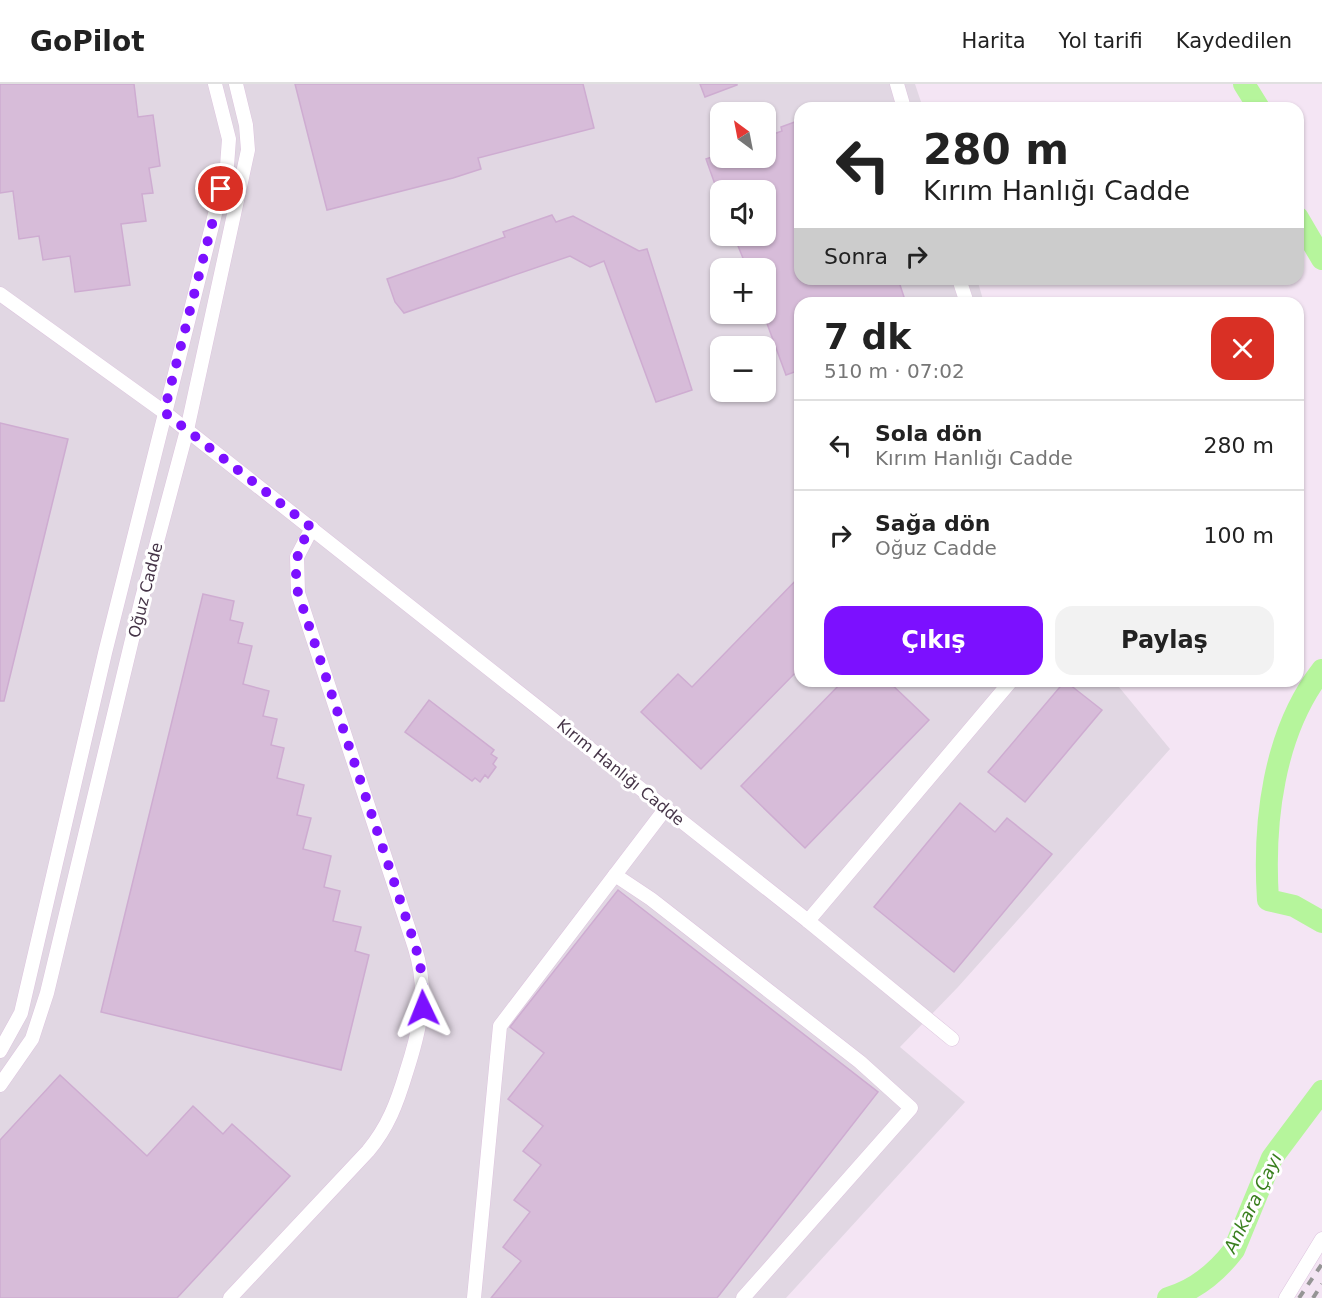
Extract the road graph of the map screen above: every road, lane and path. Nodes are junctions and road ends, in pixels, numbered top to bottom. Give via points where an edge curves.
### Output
1 (215, 84) edge
2 (236, 84) edge
3 (897, 84) edge
4 (902, 102) edge
5 (0, 294) edge
6 (164, 412) junction
7 (187, 430) junction
8 (312, 528) junction
9 (1006, 687) edge
10 (666, 808) junction
11 (615, 875) junction
12 (808, 921) junction
13 (952, 1039) dead end
14 (0, 1051) edge
15 (0, 1085) edge
16 (1322, 1239) edge
17 (230, 1298) edge
18 (474, 1298) edge
19 (743, 1298) edge
20 (1286, 1298) edge

1 - 6 street, Oğuz Cadde via 230,139 227,166
2 - 7 street, Oğuz Cadde via 248,150
3 - 4 street
5 - 6 street, Kırım Hanlığı Cadde
6 - 7 street, Kırım Hanlığı Cadde
6 - 14 street, Oğuz Cadde via 21,1013
7 - 8 street, Kırım Hanlığı Cadde
7 - 15 street, Oğuz Cadde via 47,993 32,1039
8 - 10 street, Kırım Hanlığı Cadde
8 - 17 street via 297,557 298,593 416,948 423,979 423,1014 393,1114 378,1139
9 - 12 street
10 - 11 street
10 - 12 street, Kırım Hanlığı Cadde
11 - 18 street via 500,1026
11 - 19 street via 860,1062 911,1108
12 - 13 street, Kırım Hanlığı Cadde
16 - 20 street

